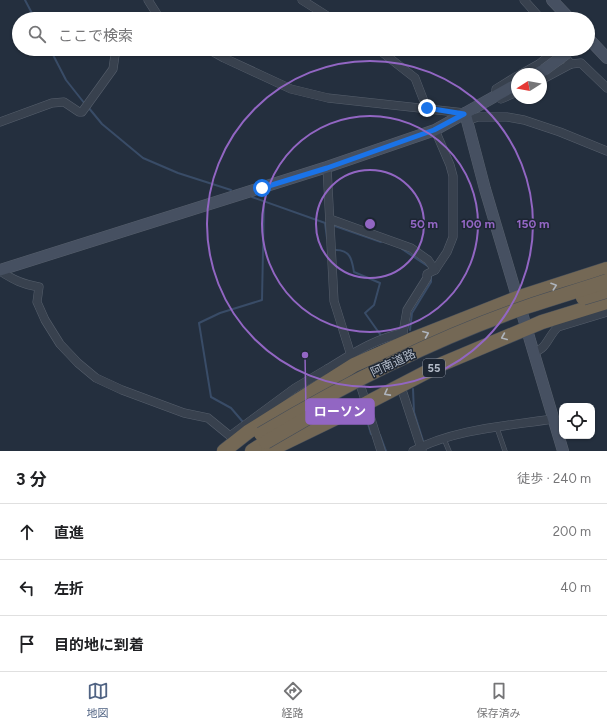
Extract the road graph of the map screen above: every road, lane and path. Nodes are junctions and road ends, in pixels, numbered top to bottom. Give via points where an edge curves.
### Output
1 (148, 0) edge
2 (302, 0) edge
3 (524, 0) edge
4 (552, 0) edge
5 (156, 12) edge
6 (321, 12) edge
7 (535, 12) edge
8 (563, 12) edge
9 (595, 45) edge
10 (115, 56) edge
11 (220, 56) edge
12 (387, 56) edge
13 (553, 56) edge
14 (558, 56) edge
15 (567, 56) edge
16 (607, 58) edge
17 (571, 64) junction
18 (532, 68) edge
19 (547, 68) edge
20 (547, 73) edge
21 (511, 80) edge
22 (511, 87) edge
23 (607, 88) edge
24 (511, 95) edge
25 (496, 96) junction
26 (427, 108) junction
27 (465, 117) junction
28 (0, 122) edge
29 (434, 130) junction
30 (607, 151) edge
31 (327, 168) junction
32 (331, 223) junction
33 (607, 269) edge
34 (0, 270) edge
35 (433, 271) junction
36 (607, 281) edge
37 (607, 292) edge
38 (517, 298) junction
39 (607, 302) edge
40 (607, 312) edge
41 (526, 328) junction
42 (534, 352) junction
43 (353, 360) junction
44 (331, 373) junction
45 (403, 393) dead end
46 (367, 404) junction
47 (553, 419) junction
48 (497, 428) junction
49 (444, 439) junction
50 (265, 442) edge
51 (423, 447) edge
52 (224, 451) edge
53 (234, 451) edge
54 (252, 451) edge
55 (381, 451) edge
56 (413, 451) edge
57 (450, 451) edge
58 (505, 451) edge
59 (563, 451) edge

1 - 5 street
2 - 6 street
3 - 7 street
4 - 8 street
9 - 16 street
10 - 28 street via 113,69 82,112 64,102 52,103
11 - 26 street via 291,89 328,98
12 - 26 street via 415,78
13 - 18 street
14 - 19 street, bridge
15 - 17 street
17 - 20 street
17 - 23 street via 581,63
21 - 25 street via 496,89
22 - 25 street
24 - 25 street via 502,99
25 - 27 street
26 - 27 street
27 - 29 street
27 - 30 street via 507,117 524,120
27 - 38 street
29 - 31 street
29 - 35 street via 450,165 452,176 453,237 447,252
31 - 32 street
31 - 34 street
32 - 35 street via 411,248 428,260
32 - 43 street via 334,301
38 -> 33 highway
34 - 44 street via 13,280 39,287 37,302 60,344 96,378 184,413 208,418 230,436 295,388
35 - 43 street via 427,274 428,278 407,310 402,333 384,337
36 - 50 highway, 阿南道路 / 55, bridge via 525,307 375,371 321,399
37 - 50 highway, 阿南道路 / 55, bridge via 527,316 424,358 321,410
38 - 41 street
43 -> 38 highway
39 - 41 highway, 55
40 - 42 street via 558,327 544,348
41 - 42 street
41 -> 46 highway, 55 via 442,364
42 - 47 street
43 - 44 highway
43 - 46 street
44 - 52 highway
45 - 51 street
46 - 50 highway, 55
46 - 55 street
47 - 48 street
47 - 59 street
48 - 49 street
48 - 58 lane
49 - 51 street
49 - 57 lane
50 - 53 highway, 阿南道路 / 55
50 - 54 highway, 阿南道路 / 55
51 - 56 street

